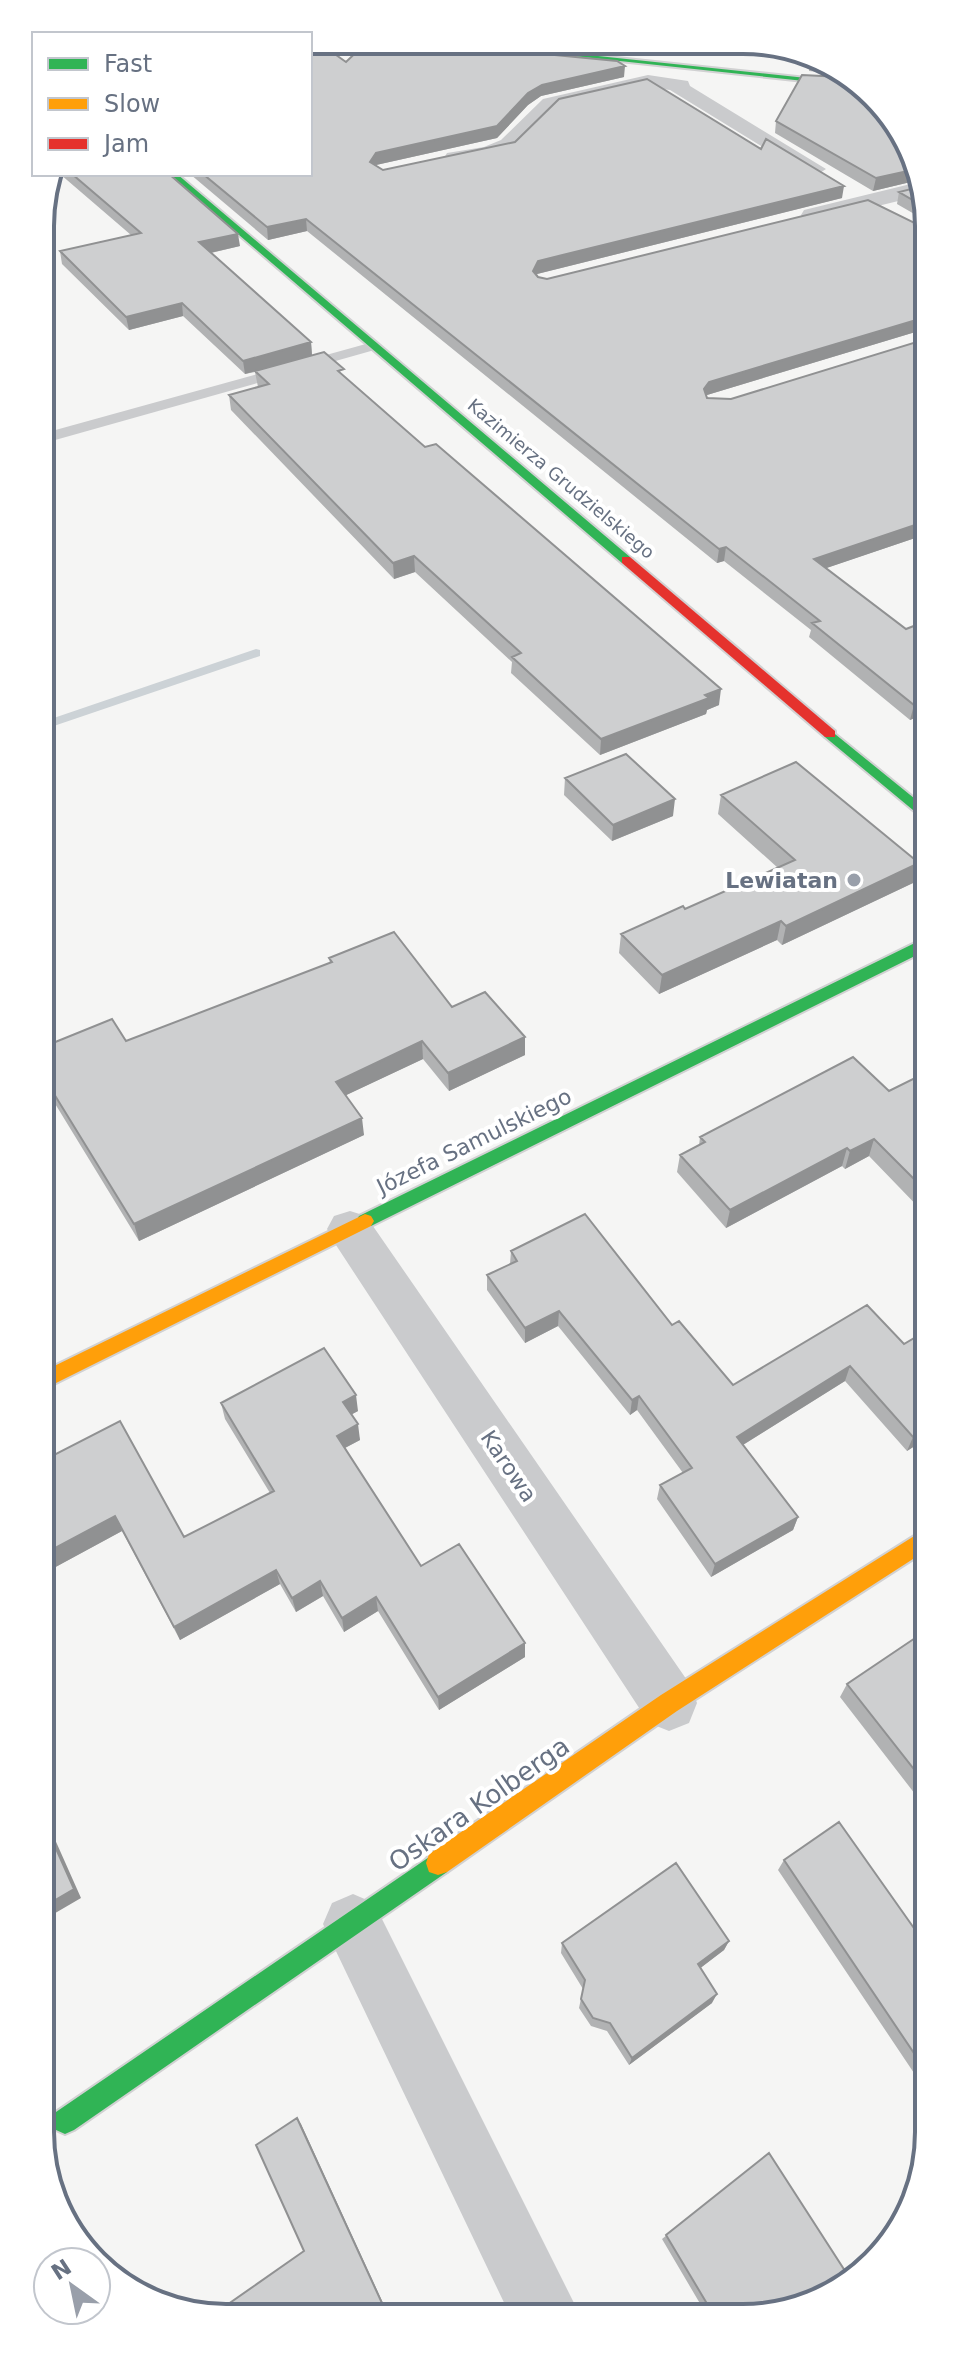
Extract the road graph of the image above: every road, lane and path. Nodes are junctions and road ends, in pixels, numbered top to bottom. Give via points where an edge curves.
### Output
1 (601, 54) edge
2 (688, 77) junction
3 (841, 85) edge
4 (431, 163) edge
5 (174, 176) edge
6 (911, 191) edge
7 (868, 200) junction
8 (789, 220) edge
9 (901, 220) edge
10 (373, 346) junction
11 (54, 435) edge
12 (915, 807) edge
13 (915, 949) edge
14 (350, 1229) junction
15 (54, 1375) edge
16 (915, 1546) edge
17 (669, 1703) junction
18 (353, 1924) junction
19 (65, 2121) dead end
20 (541, 2304) edge

1 - 2 street
2 - 3 street
2 - 4 street via 550,103 506,146
2 - 7 street via 679,88
5 - 10 street, Kazimierza Grudzielskiego
6 - 7 street
7 - 8 street
7 - 9 street
10 - 11 lane
10 - 12 street, Kazimierza Grudzielskiego
13 - 14 street, Józefa Samulskiego
14 - 15 street, Józefa Samulskiego
14 - 17 street, Karowa
16 - 17 street, Oskara Kolberga
17 - 18 street, Oskara Kolberga
18 - 19 street, Oskara Kolberga
18 - 20 street

